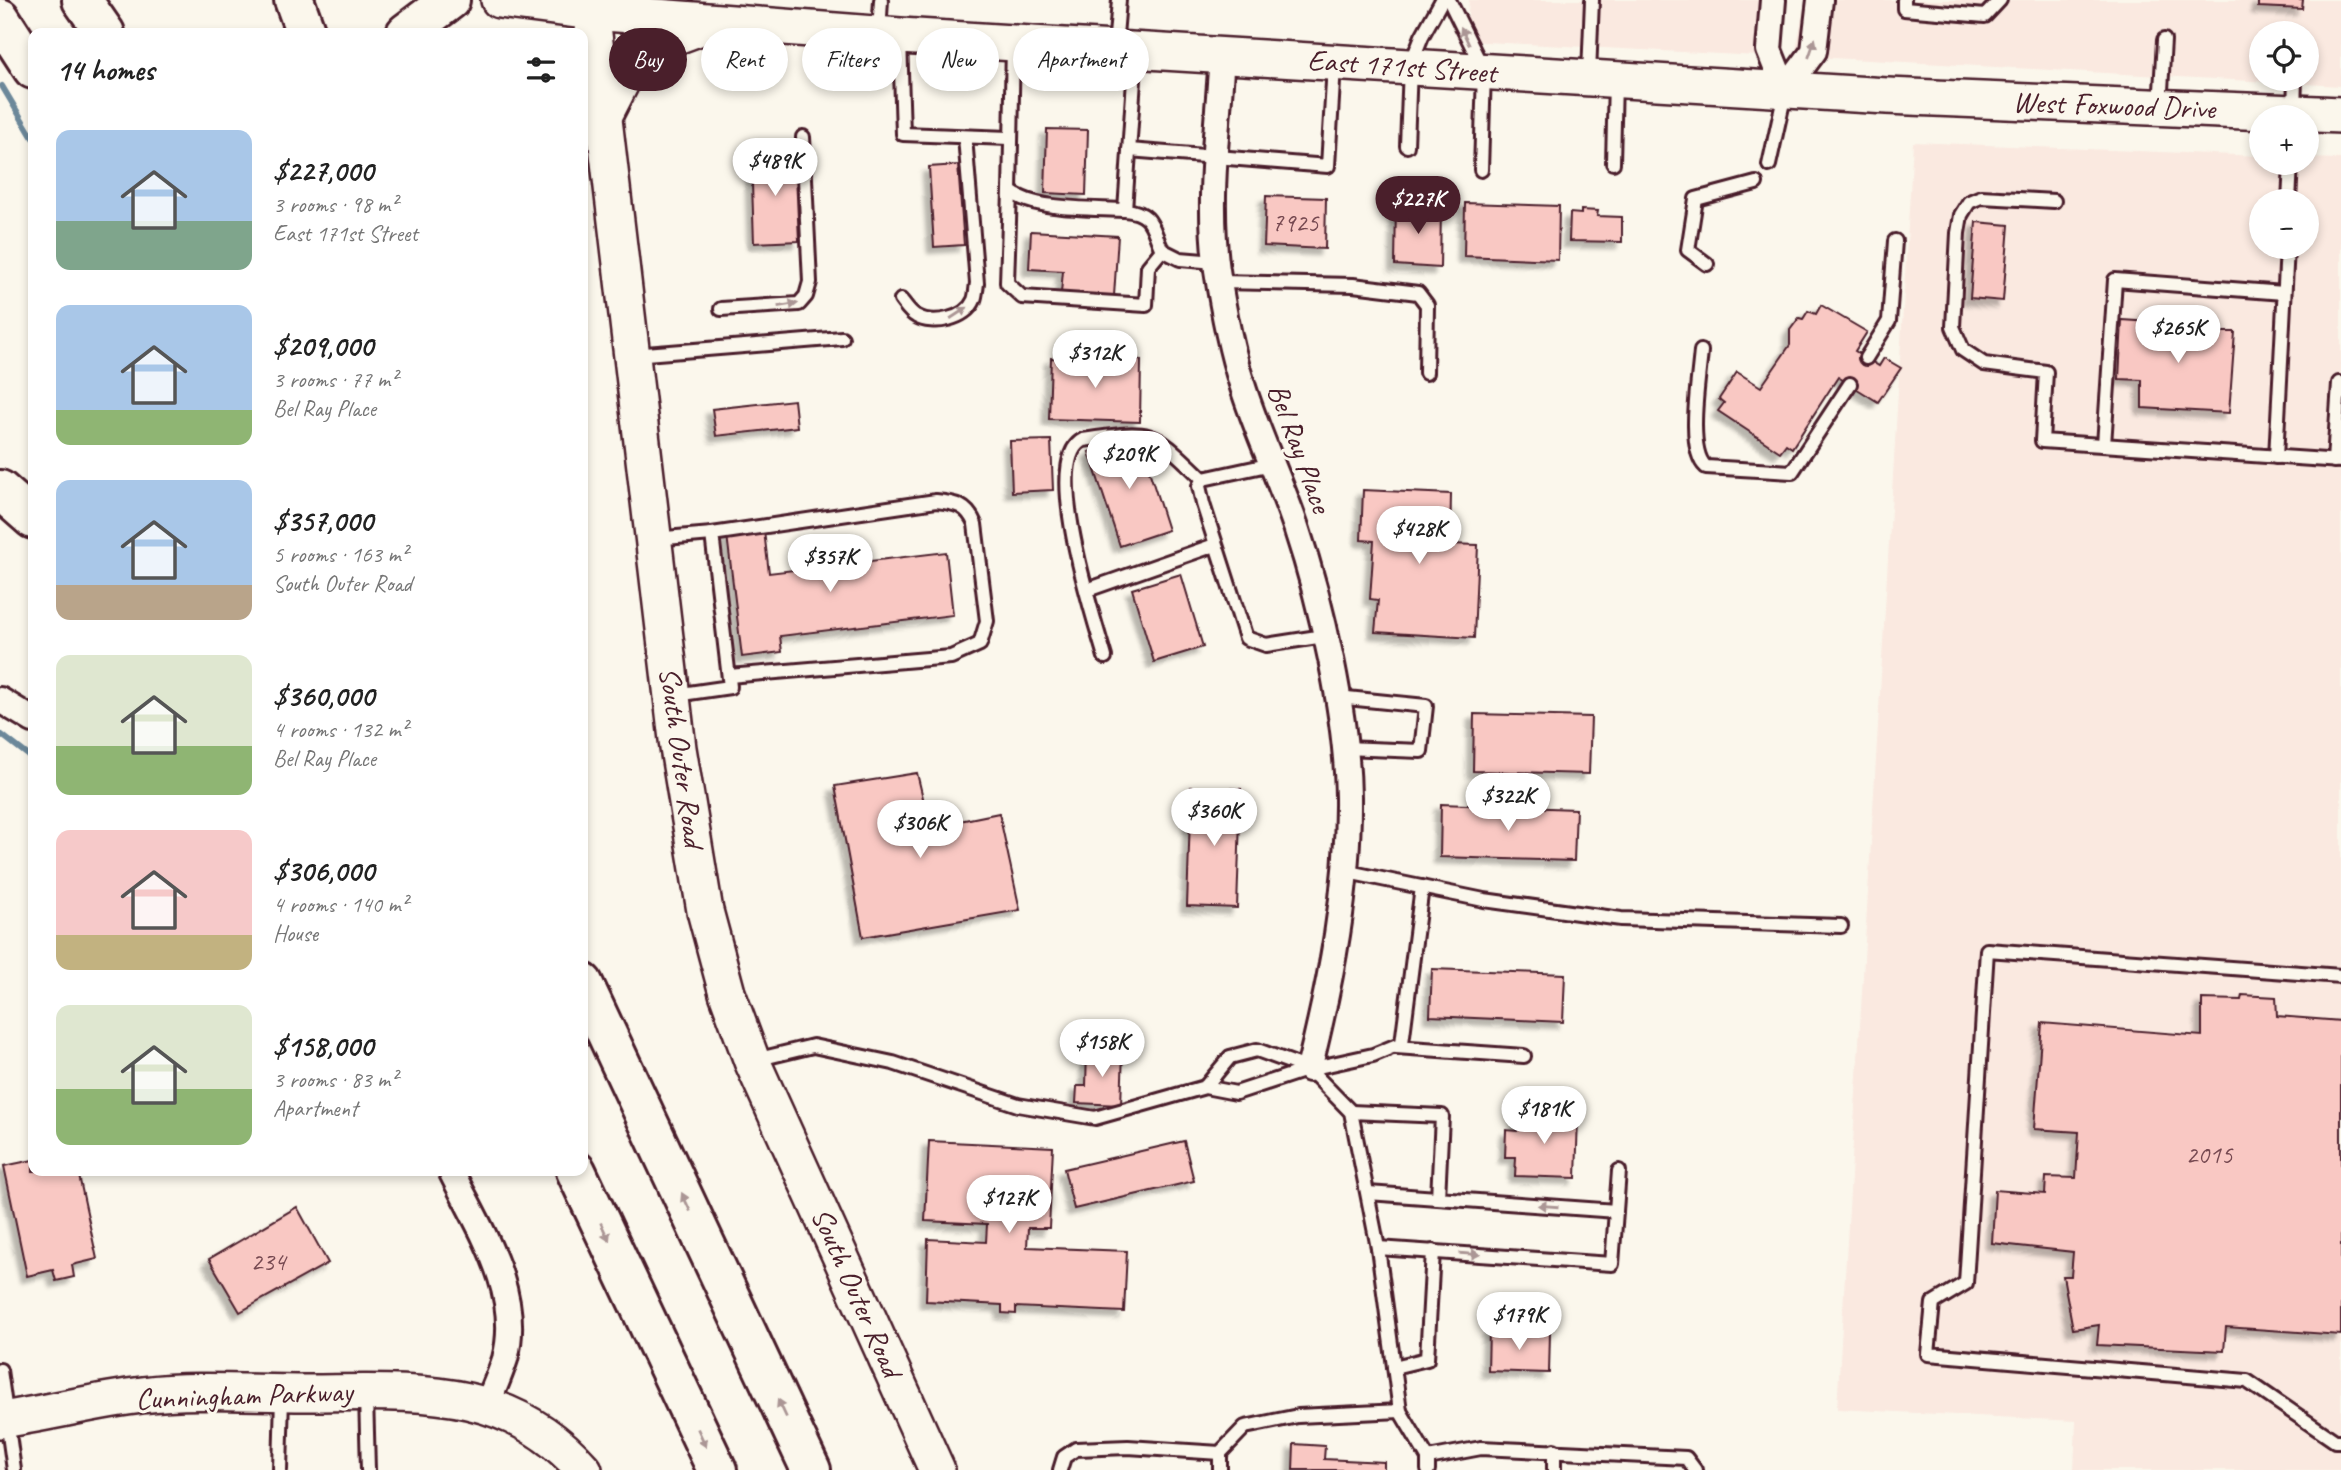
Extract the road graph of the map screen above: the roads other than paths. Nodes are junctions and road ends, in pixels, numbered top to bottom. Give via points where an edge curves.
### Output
1 (82, 0) edge
2 (294, 0) edge
3 (450, 0) edge
4 (499, 0) edge
5 (1119, 0) edge
6 (1442, 0) edge
7 (1449, 0) edge
8 (1592, 0) edge
9 (1773, 0) edge
10 (1820, 0) edge
11 (1904, 0) edge
12 (2000, 0) edge
13 (591, 6) edge
14 (0, 18) edge
15 (716, 22) junction
16 (887, 23) edge
17 (102, 28) edge
18 (304, 28) edge
19 (413, 28) edge
20 (1123, 28) edge
21 (2164, 40) dead end
22 (1013, 42) edge
23 (1149, 50) edge
24 (1222, 54) junction
25 (28, 61) edge
26 (1013, 61) edge
27 (1334, 61) junction
28 (1410, 66) junction
29 (1484, 71) junction
30 (1602, 79) junction
31 (1785, 90) junction
32 (1127, 91) edge
33 (1887, 96) joint
34 (2160, 107) junction
35 (2249, 112) edge
36 (2319, 115) edge
37 (2341, 115) edge
38 (604, 116) junction
39 (803, 137) dead end
40 (965, 137) junction
41 (1009, 138) junction
42 (1407, 146) dead end
43 (1129, 150) junction
44 (1213, 158) junction
45 (1613, 163) dead end
46 (1769, 165) dead end
47 (1481, 170) dead end
48 (1756, 183) dead end
49 (1010, 191) junction
50 (2054, 201) dead end
51 (1125, 210) junction
52 (1895, 241) dead end
53 (1162, 250) junction
54 (2286, 259) edge
55 (1707, 264) dead end
56 (1218, 272) junction
57 (2284, 293) junction
58 (901, 300) dead end
59 (721, 309) dead end
60 (842, 338) dead end
61 (1701, 351) dead end
62 (632, 355) junction
63 (1866, 358) dead end
64 (1426, 373) dead end
65 (2339, 383) edge
66 (1850, 384) dead end
67 (2104, 445) junction
68 (2276, 457) junction
69 (2338, 461) edge
70 (1272, 464) junction
71 (1203, 479) junction
72 (0, 490) edge
73 (28, 515) edge
74 (712, 534) junction
75 (654, 539) junction
76 (1215, 545) junction
77 (1087, 590) junction
78 (1324, 636) junction
79 (1105, 657) dead end
80 (729, 676) junction
81 (672, 695) junction
82 (1337, 697) junction
83 (0, 700) edge
84 (28, 717) edge
85 (1344, 748) junction
86 (1343, 871) junction
87 (1422, 887) junction
88 (1841, 926) dead end
89 (2341, 976) edge
90 (588, 990) edge
91 (1396, 1047) junction
92 (1524, 1056) dead end
93 (752, 1061) junction
94 (1309, 1069) junction
95 (1205, 1087) junction
96 (1351, 1112) junction
97 (1619, 1171) dead end
98 (453, 1176) edge
99 (578, 1176) edge
100 (1368, 1193) junction
101 (1438, 1198) junction
102 (1616, 1212) junction
103 (1378, 1248) junction
104 (1433, 1251) junction
105 (1394, 1367) junction
106 (0, 1370) edge
107 (282, 1392) junction
108 (366, 1392) junction
109 (488, 1405) junction
110 (1400, 1411) junction
111 (4, 1419) edge
112 (2341, 1441) edge
113 (1554, 1450) junction
114 (1220, 1453) junction
115 (1428, 1464) edge
116 (14, 1470) edge
117 (280, 1470) edge
118 (368, 1470) edge
119 (584, 1470) edge
120 (717, 1470) edge
121 (811, 1470) edge
122 (937, 1470) edge
123 (1060, 1470) edge
124 (1220, 1470) edge
125 (1554, 1470) edge
126 (1695, 1470) edge

1 - 17 highway
2 - 18 highway
3 - 19 highway
4 - 13 street, East 171st Street
5 - 20 lane
6 - 28 lane
29 -> 7 lane
8 - 30 lane
9 - 31 street via 1769,50
31 -> 10 street via 1814,51
11 - 12 lane via 1904,9 1985,16
13 - 15 street, East 171st Street
13 - 38 street, South Outer Road
14 - 25 highway
15 - 16 street, East 171st Street
15 - 38 street via 663,41 626,71
16 - 22 street, East 171st Street
16 - 40 lane via 903,135
21 - 34 lane
23 - 24 street, East 171st Street
24 - 27 street, East 171st Street
24 - 44 street, Bel Ray Place
26 - 41 lane
27 - 28 street, East 171st Street
27 - 44 lane via 1328,166
28 - 29 street, East 171st Street
28 - 42 lane
29 - 30 street, East 171st Street
29 - 47 lane
30 - 31 street, East 171st Street
30 - 45 lane
31 - 33 street, East 171st Street
31 - 46 lane
32 - 43 lane
33 - 34 street, West Foxwood Drive
34 - 35 street, West Foxwood Drive
36 - 37 street, West Foxwood Drive
38 - 62 street, South Outer Road
59 -> 39 lane via 799,304 806,296 810,282
40 - 41 lane
58 -> 40 lane via 915,316 930,320 947,320 974,302 977,284
41 - 49 lane
43 - 44 lane
43 - 51 lane
44 - 56 street, Bel Ray Place
48 - 55 lane via 1696,199 1688,250
49 - 51 lane via 1034,203
49 - 53 lane via 1007,283 1022,297 1146,305 1148,267
50 - 67 lane via 1981,197 1969,202 1958,233 1953,327 1963,350 1984,364 2046,372 2042,441
51 - 53 lane via 1149,218
52 - 63 lane via 1889,321
53 - 56 lane
54 - 57 lane
56 - 64 lane via 1418,293 1427,305
56 - 70 street, Bel Ray Place via 1242,385
57 - 67 lane via 2115,280
57 - 68 lane
60 - 62 lane
61 - 66 lane via 1695,442 1698,460 1706,467 1791,472
62 - 75 street, South Outer Road
65 - 69 lane
67 - 68 lane
68 - 69 lane
70 - 71 lane
70 - 78 street, Bel Ray Place via 1313,582
71 - 76 lane via 1200,492
71 - 77 lane via 1163,441 1142,433 1079,442 1066,473 1076,550
72 - 73 highway
74 - 75 lane
74 - 80 lane
74 - 80 lane via 936,501 958,503 970,511 975,524 987,621 980,644 951,657
75 - 81 street, South Outer Road
76 - 77 lane
76 - 78 lane via 1247,638 1266,645
77 - 79 lane
78 - 82 street, Bel Ray Place
80 - 81 lane via 730,687
81 - 93 street, South Outer Road via 705,911 727,993
82 - 85 street, Bel Ray Place
82 - 85 lane via 1426,706 1421,751
83 - 84 street
85 - 86 street, Bel Ray Place via 1348,797
86 - 87 lane
86 - 94 street, Bel Ray Place via 1328,993
87 - 88 lane via 1622,919
87 - 91 lane via 1404,1038
89 - 112 lane via 1987,950 1966,1283 1933,1303 1928,1354 2247,1381
121 -> 90 highway
91 - 92 lane
91 - 94 lane
93 - 95 lane via 813,1046 893,1063 1018,1105 1095,1118
93 - 122 street, South Outer Road
94 - 95 lane via 1236,1093
94 - 95 lane via 1257,1050 1230,1058
94 - 96 lane
96 - 100 lane
96 - 101 lane via 1442,1116
97 - 102 lane
98 - 109 street via 500,1273 508,1303 505,1358
99 -> 120 highway
100 - 101 lane
100 - 103 lane
102 -> 101 lane
104 -> 102 lane via 1612,1264
103 - 104 lane
103 - 105 lane
104 - 105 lane via 1427,1359
105 - 110 lane
106 - 111 lane
107 - 108 street, Cunningham Parkway
107 - 111 street, Cunningham Parkway via 144,1395
107 - 117 lane
108 - 109 street, Cunningham Parkway via 452,1395
108 - 118 lane
109 - 119 street, Cunningham Parkway via 534,1428
110 - 114 lane via 1298,1416 1245,1427
110 - 115 lane
111 - 116 lane
113 - 115 lane via 1481,1448
113 - 125 lane
113 - 126 lane via 1686,1458
114 - 123 lane via 1076,1449 1064,1457
114 - 124 lane

